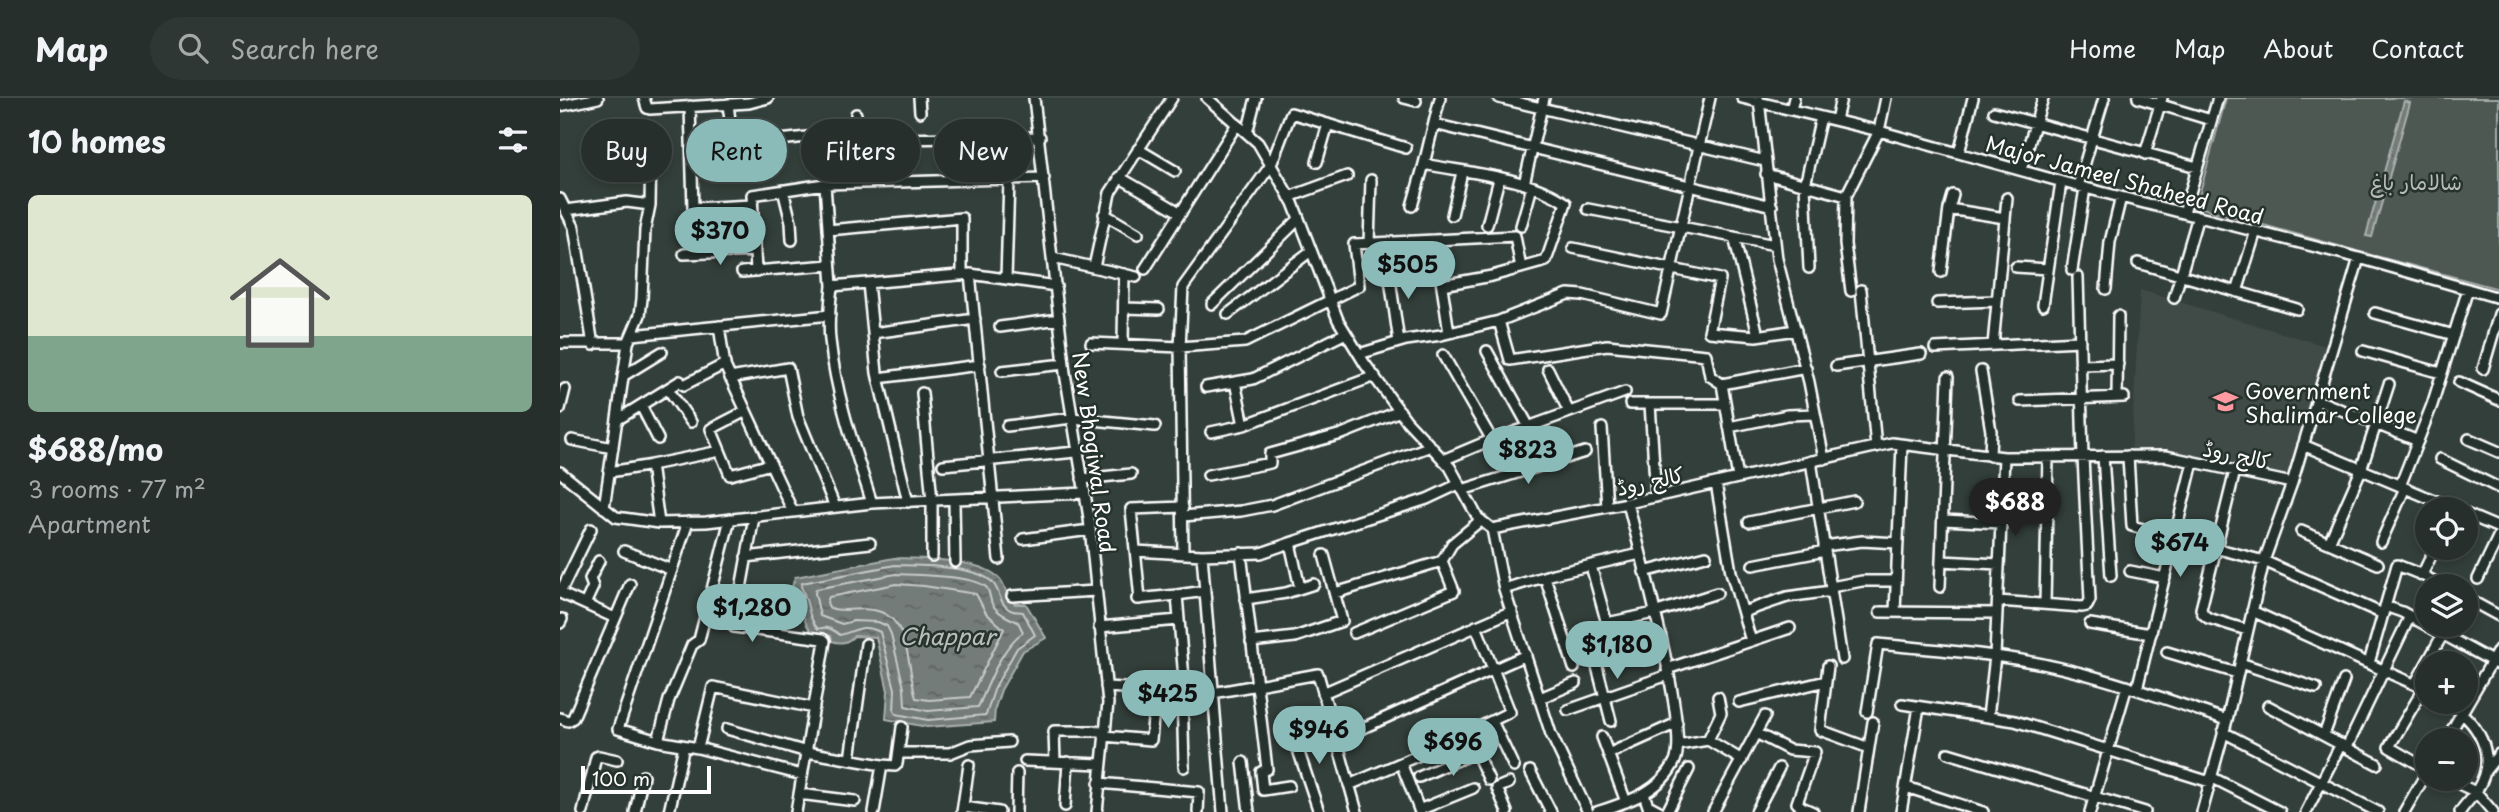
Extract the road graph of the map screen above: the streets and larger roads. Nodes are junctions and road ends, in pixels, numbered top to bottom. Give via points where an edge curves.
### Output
1 (598, 98) edge
2 (644, 98) edge
3 (765, 98) edge
4 (919, 98) edge
5 (1034, 98) edge
6 (1172, 98) edge
7 (1256, 98) edge
8 (1404, 98) edge
9 (1440, 98) edge
10 (1499, 98) edge
11 (1544, 98) edge
12 (1710, 98) edge
13 (1742, 98) edge
14 (1794, 98) edge
15 (1841, 98) edge
16 (1886, 98) edge
17 (1973, 98) edge
18 (2043, 98) edge
19 (2104, 98) edge
20 (2138, 98) edge
21 (2218, 98) edge
22 (1208, 99) edge
23 (1759, 100) edge
24 (1416, 101) dead end
25 (2161, 101) edge
26 (728, 104) junction
27 (560, 106) edge
28 (690, 106) junction
29 (1542, 109) junction
30 (1791, 110) junction
31 (920, 112) dead end
32 (1994, 112) dead end
33 (856, 114) dead end
34 (1821, 117) junction
35 (690, 119) edge
36 (1836, 120) junction
37 (2211, 120) junction
38 (2035, 123) junction
39 (1237, 124) junction
40 (1328, 124) junction
41 (1434, 124) junction
42 (1879, 131) junction
43 (1247, 133) junction
44 (1040, 136) junction
45 (920, 138) edge
46 (2092, 139) junction
47 (1699, 146) junction
48 (1406, 148) dead end
49 (1138, 149) junction
50 (1532, 149) junction
51 (1959, 153) junction
52 (2145, 154) junction
53 (1765, 161) junction
54 (1317, 162) dead end
55 (1424, 164) junction
56 (1271, 165) junction
57 (2197, 167) junction
58 (2021, 170) junction
59 (1175, 171) dead end
60 (1462, 172) junction
61 (1766, 174) junction
62 (1347, 176) dead end
63 (1119, 177) junction
64 (1044, 178) junction
65 (1032, 179) edge
66 (1499, 179) junction
67 (1371, 180) dead end
68 (934, 181) edge
69 (650, 182) edge
70 (692, 182) edge
71 (1009, 182) edge
72 (2061, 182) junction
73 (857, 183) junction
74 (828, 184) junction
75 (1805, 185) junction
76 (1528, 186) junction
77 (1690, 186) junction
78 (2082, 187) junction
79 (783, 190) junction
80 (1953, 195) dead end
81 (1846, 196) junction
82 (1289, 197) junction
83 (2121, 197) junction
84 (2007, 198) dead end
85 (560, 199) edge
86 (650, 205) junction
87 (752, 205) junction
88 (1412, 206) dead end
89 (1772, 206) junction
90 (1588, 209) dead end
91 (1950, 209) junction
92 (566, 211) junction
93 (1181, 213) junction
94 (2184, 213) junction
95 (1104, 214) junction
96 (1451, 215) dead end
97 (2198, 216) junction
98 (2005, 218) junction
99 (1299, 219) junction
100 (1487, 225) dead end
101 (1521, 226) dead end
102 (1681, 227) junction
103 (828, 230) junction
104 (2256, 232) junction
105 (1138, 234) dead end
106 (1734, 237) junction
107 (792, 240) dead end
108 (1435, 240) junction
109 (1369, 244) junction
110 (1775, 245) junction
111 (1573, 248) dead end
112 (755, 251) junction
113 (1311, 251) junction
114 (684, 254) dead end
115 (1053, 258) junction
116 (2359, 258) junction
117 (2138, 263) dead end
118 (830, 265) junction
119 (1388, 265) dead end
120 (1094, 267) junction
121 (1521, 268) junction
122 (1809, 268) dead end
123 (2016, 268) dead end
124 (1145, 269) dead end
125 (1671, 269) junction
126 (2048, 269) junction
127 (756, 271) junction
128 (742, 272) dead end
129 (1941, 272) dead end
130 (1124, 274) junction
131 (966, 275) junction
132 (2181, 275) junction
133 (1136, 277) dead end
134 (1006, 279) junction
135 (868, 283) junction
136 (1442, 285) junction
137 (832, 286) junction
138 (1056, 286) junction
139 (2106, 289) dead end
140 (2468, 289) junction
141 (2238, 292) junction
142 (2174, 298) dead end
143 (2499, 298) edge
144 (1330, 299) junction
145 (1997, 301) junction
146 (1937, 303) dead end
147 (1212, 304) dead end
148 (2043, 305) dead end
149 (1124, 308) junction
150 (1159, 309) dead end
151 (2297, 309) dead end
152 (2375, 313) dead end
153 (1228, 314) dead end
154 (2499, 314) edge
155 (830, 315) junction
156 (2118, 316) dead end
157 (975, 319) junction
158 (1059, 319) junction
159 (1499, 321) junction
160 (719, 326) junction
161 (1000, 327) dead end
162 (1796, 330) junction
163 (873, 333) junction
164 (1346, 333) junction
165 (1449, 333) junction
166 (1758, 335) junction
167 (2454, 335) junction
168 (630, 339) junction
169 (2080, 341) junction
170 (1399, 342) junction
171 (560, 343) edge
172 (1091, 343) dead end
173 (1123, 343) junction
174 (593, 345) junction
175 (1993, 345) junction
176 (1180, 347) junction
177 (1935, 348) dead end
178 (1487, 351) dead end
179 (2363, 351) dead end
180 (662, 352) dead end
181 (1359, 354) junction
182 (1921, 354) dead end
183 (1443, 355) dead end
184 (1868, 362) junction
185 (724, 363) junction
186 (1064, 363) junction
187 (2118, 364) junction
188 (980, 365) junction
189 (2080, 365) junction
190 (1836, 366) dead end
191 (1806, 368) junction
192 (1548, 369) dead end
193 (2483, 369) dead end
194 (1002, 371) dead end
195 (1981, 371) dead end
196 (2441, 373) junction
197 (623, 376) junction
198 (1375, 376) junction
199 (1948, 377) dead end
200 (730, 378) junction
201 (878, 378) junction
202 (1234, 382) junction
203 (2459, 382) dead end
204 (1722, 384) junction
205 (2389, 384) dead end
206 (1206, 387) dead end
207 (668, 388) junction
208 (565, 389) dead end
209 (1625, 392) dead end
210 (922, 393) dead end
211 (2081, 398) junction
212 (2499, 400) edge
213 (2020, 401) dead end
214 (2316, 401) junction
215 (1630, 404) dead end
216 (1650, 404) junction
217 (1726, 404) junction
218 (640, 405) junction
219 (560, 409) edge
220 (746, 411) junction
221 (1399, 411) junction
222 (1569, 412) junction
223 (1815, 414) junction
224 (1072, 418) junction
225 (617, 420) junction
226 (691, 422) dead end
227 (2376, 424) junction
228 (1244, 425) junction
229 (1007, 426) dead end
230 (1155, 426) dead end
231 (1529, 427) junction
232 (1729, 427) junction
233 (1602, 428) dead end
234 (1211, 432) dead end
235 (658, 439) dead end
236 (2469, 439) dead end
237 (572, 440) dead end
238 (1492, 440) junction
239 (2418, 441) junction
240 (1902, 445) junction
241 (2303, 445) junction
242 (1431, 446) junction
243 (1876, 447) junction
244 (613, 448) junction
245 (1946, 450) junction
246 (720, 451) junction
247 (1076, 452) junction
248 (1585, 452) dead end
249 (2499, 452) edge
250 (1990, 456) junction
251 (2103, 456) junction
252 (2128, 456) junction
253 (2004, 457) junction
254 (2048, 457) junction
255 (2083, 457) junction
256 (1824, 459) junction
257 (2440, 459) dead end
258 (990, 460) junction
259 (1443, 460) junction
260 (1811, 461) junction
261 (2193, 462) junction
262 (771, 464) junction
263 (653, 465) junction
264 (943, 465) dead end
265 (2361, 470) junction
266 (2235, 471) junction
267 (560, 472) edge
268 (609, 472) junction
269 (1131, 474) dead end
270 (1208, 475) dead end
271 (1738, 478) junction
272 (1082, 479) junction
273 (1716, 483) junction
274 (2292, 483) junction
275 (1461, 487) junction
276 (2403, 487) junction
277 (2499, 488) edge
278 (1084, 493) junction
279 (1656, 497) junction
280 (2426, 497) edge
281 (995, 498) junction
282 (954, 500) junction
283 (932, 501) junction
284 (1854, 501) dead end
285 (908, 502) junction
286 (872, 503) junction
287 (1628, 503) junction
288 (1607, 507) junction
289 (835, 508) junction
290 (604, 509) junction
291 (1819, 509) junction
292 (793, 512) junction
293 (1183, 512) junction
294 (754, 517) junction
295 (730, 519) junction
296 (1480, 520) junction
297 (1944, 520) junction
298 (2478, 521) edge
299 (688, 522) junction
300 (1749, 522) dead end
301 (659, 523) junction
302 (2001, 523) junction
303 (591, 529) dead end
304 (1492, 529) junction
305 (1090, 530) junction
306 (2301, 531) dead end
307 (2499, 534) edge
308 (2175, 537) junction
309 (1023, 539) dead end
310 (2381, 542) dead end
311 (870, 543) dead end
312 (1290, 543) junction
313 (1898, 543) junction
314 (2329, 543) junction
315 (2218, 548) junction
316 (1825, 549) junction
317 (624, 551) dead end
318 (1136, 551) junction
319 (1241, 553) junction
320 (1183, 554) junction
321 (1640, 554) junction
322 (932, 555) dead end
323 (1202, 555) junction
324 (1324, 555) dead end
325 (1706, 556) dead end
326 (746, 557) junction
327 (999, 559) dead end
328 (599, 561) dead end
329 (1441, 561) junction
330 (1941, 561) junction
331 (2264, 561) junction
332 (956, 562) dead end
333 (1999, 564) junction
334 (2378, 564) dead end
335 (1753, 565) dead end
336 (1591, 566) junction
337 (672, 570) junction
338 (2130, 571) dead end
339 (1644, 572) junction
340 (2420, 574) edge
341 (2111, 576) dead end
342 (1545, 577) junction
343 (2165, 578) junction
344 (2478, 579) dead end
345 (1896, 581) junction
346 (630, 584) dead end
347 (1314, 584) dead end
348 (1940, 587) dead end
349 (1300, 588) junction
350 (1504, 589) junction
351 (1831, 589) junction
352 (1096, 591) junction
353 (1205, 591) junction
354 (560, 593) edge
355 (1335, 593) junction
356 (1717, 593) dead end
357 (1177, 595) junction
358 (1012, 596) dead end
359 (739, 598) junction
360 (797, 598) dead end
361 (1247, 600) junction
362 (1998, 601) junction
363 (585, 604) junction
364 (2045, 604) junction
365 (2478, 605) edge
366 (2384, 610) junction
367 (1512, 611) junction
368 (2252, 611) junction
369 (1743, 612) junction
370 (1880, 612) dead end
371 (1895, 612) junction
372 (1654, 613) junction
373 (1996, 613) junction
374 (2410, 616) junction
375 (2499, 616) edge
376 (615, 618) junction
377 (2415, 619) edge
378 (1179, 620) junction
379 (2090, 624) dead end
380 (1476, 626) junction
381 (1099, 627) junction
382 (1790, 628) dead end
383 (2247, 630) junction
384 (1354, 633) dead end
385 (2151, 634) junction
386 (2448, 637) edge
387 (1752, 640) junction
388 (1251, 642) junction
389 (866, 644) dead end
390 (1592, 647) dead end
391 (2499, 649) edge
392 (2168, 652) dead end
393 (1526, 655) junction
394 (1995, 656) junction
395 (1842, 659) dead end
396 (2240, 663) junction
397 (2369, 663) junction
398 (2496, 663) edge
399 (1828, 666) dead end
400 (1574, 668) dead end
401 (2385, 669) junction
402 (1493, 670) junction
403 (1668, 672) junction
404 (2237, 673) junction
405 (2344, 680) dead end
406 (1826, 681) junction
407 (1576, 683) dead end
408 (2415, 684) edge
409 (1256, 685) junction
410 (2127, 686) junction
411 (1106, 687) junction
412 (2316, 688) dead end
413 (2137, 689) junction
414 (2478, 689) edge
415 (1183, 691) junction
416 (1213, 693) junction
417 (1323, 693) junction
418 (1606, 697) junction
419 (1718, 697) dead end
420 (1540, 698) junction
421 (2415, 701) edge
422 (1739, 702) dead end
423 (1902, 704) dead end
424 (2267, 706) dead end
425 (1919, 707) junction
426 (814, 708) junction
427 (1154, 709) dead end
428 (1568, 710) dead end
429 (1867, 712) dead end
430 (2464, 714) edge
431 (1765, 716) dead end
432 (1988, 717) junction
433 (560, 719) edge
434 (2227, 720) junction
435 (1492, 721) junction
436 (1611, 721) dead end
437 (1873, 722) dead end
438 (1677, 723) junction
439 (902, 727) dead end
440 (727, 729) dead end
441 (1291, 729) dead end
442 (2223, 732) junction
443 (1756, 733) junction
444 (1104, 734) junction
445 (2324, 735) junction
446 (1602, 737) dead end
447 (1336, 740) junction
448 (1709, 740) junction
449 (658, 741) junction
450 (1450, 742) dead end
451 (1009, 743) dead end
452 (1678, 745) junction
453 (2344, 745) junction
454 (684, 746) junction
455 (698, 748) junction
456 (1869, 748) junction
457 (2108, 750) junction
458 (807, 752) junction
459 (899, 752) junction
460 (1476, 752) junction
461 (1948, 753) dead end
462 (1608, 754) junction
463 (2499, 754) edge
464 (850, 759) junction
465 (617, 760) dead end
466 (1742, 760) junction
467 (1025, 761) dead end
468 (1055, 762) junction
469 (1068, 762) junction
470 (1244, 762) dead end
471 (1401, 763) junction
472 (2415, 763) edge
473 (1101, 764) junction
474 (2377, 764) dead end
475 (882, 765) junction
476 (969, 765) dead end
477 (1184, 767) dead end
478 (1514, 767) dead end
479 (1779, 768) dead end
480 (1689, 769) dead end
481 (2486, 770) junction
482 (1530, 771) dead end
483 (1017, 773) dead end
484 (802, 775) junction
485 (643, 776) dead end
486 (1419, 777) dead end
487 (2210, 779) junction
488 (1489, 780) dead end
489 (1099, 783) junction
490 (1509, 783) dead end
491 (2321, 783) junction
492 (1349, 785) junction
493 (1289, 786) dead end
494 (1906, 787) junction
495 (1473, 788) dead end
496 (1262, 790) junction
497 (2416, 791) edge
498 (2476, 792) junction
499 (1247, 793) junction
500 (799, 794) junction
501 (1644, 794) junction
502 (2094, 799) junction
503 (855, 801) dead end
504 (1626, 802) junction
505 (1065, 806) dead end
506 (963, 809) edge
507 (1649, 809) edge
508 (1800, 809) edge
509 (1420, 811) edge
510 (583, 812) edge
511 (635, 812) edge
512 (669, 812) edge
513 (796, 812) edge
514 (874, 812) edge
515 (999, 812) edge
516 (1016, 812) edge
517 (1097, 812) edge
518 (1198, 812) edge
519 (1223, 812) edge
520 (1248, 812) edge
521 (1319, 812) edge
522 (1357, 812) edge
523 (1507, 812) edge
524 (1551, 812) edge
525 (1588, 812) edge
526 (1597, 812) edge
527 (1661, 812) edge
528 (1667, 812) edge
529 (1713, 812) edge
530 (1756, 812) edge
531 (1814, 812) edge
532 (1859, 812) edge
533 (1901, 812) edge
534 (1983, 812) edge
535 (2090, 812) edge
536 (2145, 812) edge
537 (2202, 812) edge
538 (2280, 812) edge
539 (2306, 812) edge
540 (2378, 812) edge
541 (2404, 812) edge
542 (2460, 812) edge
543 (2493, 812) edge

1 - 27 street
2 - 28 street via 650,109
3 - 26 street
4 - 31 street
5 - 44 street, New Bhogiwal Road
6 - 49 street
7 - 43 street
8 - 24 street
9 - 41 street
10 - 29 street
11 - 29 street
12 - 47 street
13 - 23 street, Major Jameel Shaheed Road
14 - 30 street
15 - 36 street
16 - 42 street
17 - 51 street
18 - 38 street
19 - 46 street
20 - 25 street
21 - 37 street
22 - 39 street
23 - 30 street, Major Jameel Shaheed Road
23 - 53 street
25 - 37 street
25 - 52 street
26 - 28 street
26 - 74 street via 733,145 825,135
28 - 35 street
29 - 47 street
29 - 50 street
30 - 34 street, Major Jameel Shaheed Road
32 - 38 street
33 - 73 street
34 - 36 street, Major Jameel Shaheed Road
34 - 75 street
36 - 42 street, Major Jameel Shaheed Road
37 - 57 street
38 - 46 street
38 - 58 street
39 - 43 street
39 - 93 street
40 - 48 street
40 - 54 street
40 - 56 street via 1291,113
41 - 50 street
41 - 55 street
42 - 51 street, Major Jameel Shaheed Road
42 - 81 street
43 - 56 street
44 - 45 street
44 - 64 street, New Bhogiwal Road
46 - 52 street
46 - 78 street
47 - 53 street
47 - 77 street
49 - 59 street
49 - 63 street
50 - 76 street
50 - 77 street
51 - 58 street, Major Jameel Shaheed Road
52 - 57 street
53 - 61 street
55 - 60 street
55 - 88 street
56 - 82 street
56 - 176 street via 1183,287
57 - 94 street
58 - 72 street, Major Jameel Shaheed Road
60 - 66 street
60 - 96 street
61 - 75 street
61 - 89 street
62 - 82 street
63 - 93 street
63 - 95 street
64 - 65 street
64 - 115 street, New Bhogiwal Road
66 - 76 street
66 - 100 street
67 - 109 street
68 - 73 street
69 - 86 street
70 - 87 street via 693,208
71 - 134 street
72 - 78 street, Major Jameel Shaheed Road
72 - 126 street
73 - 74 street
74 - 79 street
74 - 103 street
75 - 81 street
75 - 122 street
76 - 101 street
76 - 121 street via 1566,203 1546,261
77 - 89 street
77 - 102 street
78 - 83 street, Major Jameel Shaheed Road
78 - 169 street via 2075,273
79 - 87 street via 752,195
79 - 107 street
80 - 91 street
81 - 184 street via 1845,244
82 - 99 street
83 - 94 street, Major Jameel Shaheed Road
83 - 139 street via 2110,242
84 - 98 street
85 - 92 street
86 - 92 street via 627,202
86 - 168 street via 640,315
87 - 112 street
89 - 110 street
90 - 102 street
91 - 98 street
91 - 129 street
92 - 174 street via 574,227
93 - 124 street
94 - 97 street, Major Jameel Shaheed Road
95 - 105 street
95 - 120 street
97 - 104 street, Major Jameel Shaheed Road
97 - 132 street
98 - 145 street
99 - 113 street
99 - 147 street
102 - 106 street
102 - 125 street
103 - 118 street
103 - 131 street via 962,218
104 - 116 street, Major Jameel Shaheed Road
104 - 141 street
106 - 110 street
106 - 166 street
108 - 109 street
108 - 121 street via 1515,236
108 - 136 street
109 - 144 street via 1354,244 1359,286
110 - 162 street
111 - 125 street
112 - 114 street
112 - 127 street
113 - 144 street
113 - 153 street
115 - 120 street
115 - 138 street, New Bhogiwal Road
116 - 140 street, Major Jameel Shaheed Road
116 - 214 street
117 - 132 street
118 - 127 street
118 - 137 street
119 - 170 street
120 - 130 street
121 - 136 street
123 - 126 street
125 - 159 street via 1661,314 1568,295
125 - 166 street via 1720,279 1709,332
126 - 148 street
127 - 128 street
130 - 133 street
130 - 149 street
131 - 134 street
131 - 135 street
131 - 157 street
132 - 141 street
132 - 142 street
134 - 138 street
135 - 137 street
135 - 163 street
136 - 165 street
137 - 155 street
138 - 158 street, New Bhogiwal Road
140 - 143 street, Major Jameel Shaheed Road
140 - 167 street
141 - 151 street
144 - 164 street
144 - 176 street via 1245,342
145 - 146 street
145 - 175 street
149 - 150 street
149 - 173 street
152 - 167 street
154 - 193 street
155 - 160 street
155 - 286 street via 835,374
156 - 187 street
157 - 163 street
157 - 188 street
158 - 161 street
158 - 186 street, New Bhogiwal Road
159 - 165 street
159 - 204 street via 1510,360 1607,345 1706,355 1710,376
160 - 168 street
160 - 185 street
162 - 166 street
162 - 191 street
163 - 201 street
164 - 181 street
164 - 202 street via 1253,379
165 - 170 street
167 - 196 street
168 - 174 street
168 - 197 street
169 - 175 street
169 - 189 street
170 - 181 street
171 - 174 street
172 - 173 street
173 - 176 street
175 - 177 street
176 - 293 street
178 - 231 street
179 - 196 street
180 - 197 street
181 - 198 street
182 - 184 street
183 - 238 street
184 - 190 street
184 - 243 street
185 - 200 street
185 - 207 street
186 - 194 street
186 - 224 street, New Bhogiwal Road
187 - 189 street
187 - 211 street via 2121,397
188 - 201 street
188 - 258 street
189 - 211 street
191 - 204 street
191 - 223 street
192 - 222 street
195 - 250 street via 1991,431
196 - 239 street
197 - 225 street
198 - 221 street
198 - 228 street
199 - 245 street
200 - 220 street
200 - 289 street via 788,368 798,417
201 - 285 street
202 - 206 street
202 - 228 street
203 - 212 street
204 - 217 street
205 - 227 street
207 - 218 street
207 - 226 street
208 - 219 street
209 - 222 street
210 - 283 street
211 - 213 street
211 - 255 street
214 - 227 street
214 - 241 street
215 - 216 street
216 - 217 street
216 - 279 street
217 - 232 street
218 - 225 street
218 - 235 street
220 - 246 street via 711,429
220 - 262 street
221 - 242 street
221 - 270 street via 1342,435 1270,454 1270,463
222 - 231 street
223 - 232 street
223 - 256 street
224 - 229 street
224 - 230 street
224 - 247 street, New Bhogiwal Road
225 - 244 street
227 - 239 street
227 - 265 street
228 - 234 street
231 - 238 street
232 - 271 street
233 - 288 street
236 - 249 street
237 - 244 street
238 - 259 street
239 - 276 street
240 - 243 street, کالج روڈ
240 - 245 street, کالج روڈ
240 - 313 street
241 - 265 street
241 - 274 street
242 - 259 street
242 - 293 street via 1272,505 1241,511
243 - 256 street, کالج روڈ
244 - 268 street
245 - 250 street, کالج روڈ
245 - 297 street
246 - 262 street via 730,475
246 - 263 street
247 - 258 street
247 - 272 street, New Bhogiwal Road
248 - 275 street
250 - 253 street, کالج روڈ
251 - 252 street, کالج روڈ
251 - 255 street, کالج روڈ
251 - 341 street
252 - 261 street, کالج روڈ
252 - 308 street via 2132,526
253 - 254 street, کالج روڈ
253 - 302 street
254 - 255 street, کالج روڈ
254 - 364 street
255 - 364 street via 2090,600 2082,607
256 - 260 street, کالج روڈ
257 - 277 street
258 - 264 street
258 - 281 street
259 - 275 street
260 - 271 street, کالج روڈ
260 - 291 street
261 - 266 street, کالج روڈ
261 - 308 street
262 - 292 street
263 - 268 street
263 - 301 street
265 - 276 street
265 - 314 street
266 - 274 street, کالج روڈ
266 - 315 street
267 - 290 street
268 - 290 street
269 - 272 street
271 - 273 street, کالج روڈ
272 - 278 street, New Bhogiwal Road
273 - 279 street, کالج روڈ
273 - 369 street via 1731,572
274 - 331 street
275 - 296 street
275 - 312 street
276 - 280 street
276 - 310 street
278 - 281 street
278 - 305 street, New Bhogiwal Road
279 - 287 street, کالج روڈ
281 - 282 street
281 - 327 street
282 - 283 street
282 - 332 street
283 - 285 street
283 - 322 street
284 - 291 street
285 - 286 street
286 - 289 street
287 - 288 street, کالج روڈ
287 - 321 street
288 - 304 street, کالج روڈ
289 - 292 street
290 - 301 street via 616,517
291 - 300 street
291 - 316 street
292 - 294 street
293 - 318 street via 1131,509
293 - 320 street
294 - 295 street
294 - 326 street
295 - 299 street
295 - 449 street via 699,640 692,645 669,700
296 - 304 street
296 - 329 street via 1452,544
297 - 302 street
297 - 330 street
298 - 307 street
299 - 301 street
299 - 337 street
302 - 333 street
303 - 354 street
304 - 350 street
305 - 309 street
305 - 352 street, New Bhogiwal Road
306 - 314 street
307 - 344 street
308 - 315 street
308 - 343 street
311 - 326 street
312 - 319 street via 1261,553
312 - 349 street
313 - 316 street via 1863,541
313 - 345 street
314 - 334 street
315 - 331 street
315 - 383 street via 2203,614
316 - 335 street
316 - 351 street
317 - 337 street
318 - 320 street
318 - 357 street via 1137,599
319 - 323 street
319 - 361 street
320 - 323 street
321 - 336 street
321 - 339 street
323 - 353 street
324 - 355 street
325 - 339 street
326 - 359 street
328 - 363 street
329 - 355 street
329 - 384 street via 1454,591
330 - 333 street
330 - 348 street
331 - 366 street
331 - 368 street
333 - 362 street
336 - 342 street
336 - 372 street via 1608,627
337 - 449 street via 618,727
338 - 343 street
339 - 372 street
340 - 366 street via 2397,565
342 - 350 street
342 - 400 street
343 - 385 street
345 - 351 street via 1862,581
345 - 371 street
346 - 376 street
347 - 349 street
349 - 361 street
350 - 367 street
351 - 369 street
351 - 395 street
352 - 358 street
352 - 381 street, New Bhogiwal Road
353 - 357 street
353 - 416 street
354 - 363 street
355 - 388 street via 1342,621 1295,637
356 - 372 street
357 - 378 street
359 - 360 street
359 - 426 street via 734,627 824,640
361 - 388 street
362 - 364 street
362 - 373 street
363 - 376 street
365 - 375 street
366 - 374 street
366 - 397 street
367 - 380 street
367 - 393 street
368 - 383 street
368 - 397 street
369 - 387 street
370 - 371 street
371 - 373 street
372 - 403 street
373 - 394 street
374 - 377 street
374 - 401 street
376 - 433 street via 573,718
378 - 381 street
378 - 415 street
379 - 385 street
380 - 402 street
380 - 417 street
381 - 411 street, New Bhogiwal Road
382 - 387 street
383 - 396 street
385 - 413 street
386 - 398 street
387 - 403 street
388 - 409 street
389 - 464 street
390 - 418 street
391 - 398 street
392 - 404 street
393 - 402 street
393 - 420 street
394 - 410 street
394 - 429 street via 1878,644
394 - 432 street
396 - 404 street
396 - 412 street
397 - 401 street
398 - 414 street
399 - 406 street
401 - 408 street
401 - 453 street
402 - 435 street via 1510,712
402 - 447 street
403 - 418 street
403 - 438 street
404 - 434 street
405 - 445 street
406 - 422 street
406 - 456 street via 1820,730
407 - 420 street
409 - 416 street
409 - 417 street via 1318,674
409 - 496 street via 1267,769 1261,772
410 - 413 street
410 - 457 street
411 - 415 street
411 - 444 street, New Bhogiwal Road
413 - 434 street
415 - 416 street
415 - 477 street
416 - 519 street
417 - 447 street
418 - 428 street
418 - 436 street
419 - 448 street via 1721,713
420 - 525 street via 1551,734
421 - 472 street via 2389,747
423 - 425 street
424 - 445 street
425 - 432 street
425 - 494 street
426 - 455 street via 713,687
426 - 458 street
427 - 444 street via 1151,740
430 - 481 street via 2479,732
431 - 443 street
432 - 457 street
434 - 442 street
435 - 460 street via 1466,733
435 - 478 street
437 - 456 street
438 - 452 street
438 - 462 street
439 - 459 street
440 - 458 street
441 - 521 street
442 - 487 street
442 - 491 street
443 - 466 street
443 - 508 street via 1789,750 1815,752 1797,803
444 - 468 street via 1054,731
444 - 473 street, New Bhogiwal Road
445 - 453 street
446 - 462 street
447 - 492 street
448 - 452 street
448 - 466 street
449 - 454 street
450 - 471 street
451 - 459 street via 970,745 950,753
452 - 501 street via 1668,772
453 - 474 street
453 - 491 street
454 - 455 street
454 - 512 street
455 - 484 street
456 - 532 street
457 - 487 street
457 - 502 street
458 - 464 street
458 - 484 street
459 - 475 street via 896,765
460 - 486 street
460 - 488 street
461 - 502 street
462 - 504 street
463 - 481 street
464 - 475 street
465 - 510 street via 596,757
466 - 529 street
467 - 468 street
468 - 469 street
469 - 473 street
469 - 505 street
470 - 499 street
471 - 492 street
471 - 509 street
473 - 489 street, New Bhogiwal Road
475 - 514 street
476 - 506 street
479 - 530 street
480 - 528 street
481 - 498 street
482 - 524 street
483 - 516 street
484 - 500 street
485 - 511 street
487 - 537 street
487 - 538 street
489 - 517 street, New Bhogiwal Road
489 - 518 street via 1199,792
490 - 523 street via 1497,788
491 - 539 street
491 - 540 street
492 - 522 street
493 - 496 street
494 - 533 street
494 - 534 street
495 - 509 street
496 - 499 street
497 - 541 street
498 - 542 street
498 - 543 street
499 - 520 street
500 - 503 street
500 - 513 street
501 - 504 street
501 - 507 street
502 - 535 street
502 - 536 street
504 - 526 street
506 - 515 street
507 - 527 street
508 - 531 street

